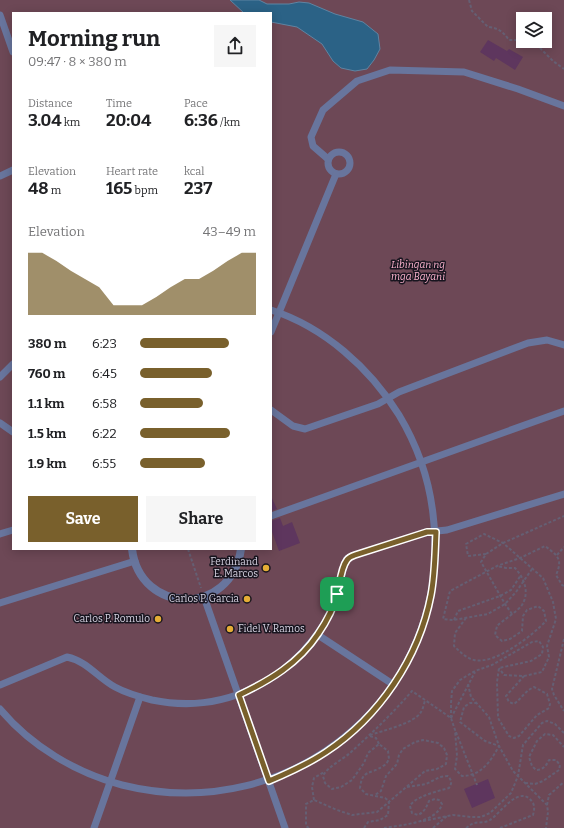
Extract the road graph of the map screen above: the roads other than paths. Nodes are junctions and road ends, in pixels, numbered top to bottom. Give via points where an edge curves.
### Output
1 (0, 15) edge
2 (12, 49) edge
3 (564, 106) edge
4 (328, 159) junction
5 (12, 170) edge
6 (336, 174) junction
7 (0, 176) edge
8 (272, 310) edge
9 (279, 312) junction
10 (272, 330) edge
11 (564, 345) edge
12 (12, 365) edge
13 (0, 377) edge
14 (388, 398) junction
15 (272, 411) edge
16 (564, 411) edge
17 (0, 423) edge
18 (12, 431) edge
19 (421, 462) junction
20 (564, 494) edge
21 (272, 516) edge
22 (12, 530) edge
23 (436, 532) junction
24 (0, 534) edge
25 (132, 550) edge
26 (241, 550) edge
27 (134, 561) junction
28 (204, 597) junction
29 (0, 603) edge
30 (318, 635) junction
31 (0, 685) edge
32 (394, 685) junction
33 (239, 695) junction
34 (140, 697) junction
35 (0, 709) edge
36 (269, 781) junction
37 (110, 782) junction
38 (94, 828) edge
39 (285, 828) edge

1 - 2 lane
3 - 4 lane via 464,72 390,70 357,81 323,110 311,137 313,146
4 - 6 lane via 328,166
4 - 6 lane via 336,152 344,152 349,157 350,165 346,172
5 - 7 lane
6 - 9 lane
8 - 9 lane
9 - 10 lane
9 - 14 lane via 340,348 366,371
11 - 14 lane via 547,340 528,343
12 - 13 lane
14 - 15 lane via 378,404 305,429 293,426
14 - 19 lane via 407,429
16 - 19 lane
17 - 18 lane
19 - 21 lane
19 - 23 lane via 431,496
20 - 23 lane
22 - 24 lane
23 - 30 lane via 427,532 348,558 330,613
23 - 32 lane via 431,596 410,657
25 - 27 street
26 - 28 street via 240,559 230,578
27 - 28 street via 145,580 162,593 183,599
27 - 29 lane
28 - 33 lane
30 - 32 lane
30 - 33 lane via 281,672
31 - 34 lane via 67,657 76,658 115,687
32 - 36 lane via 351,733 320,756
33 - 34 lane via 186,703
33 - 36 lane
34 - 37 lane
35 - 37 lane via 28,737 53,755
36 - 37 lane via 238,789 199,794 141,790
36 - 39 lane
37 - 38 lane

